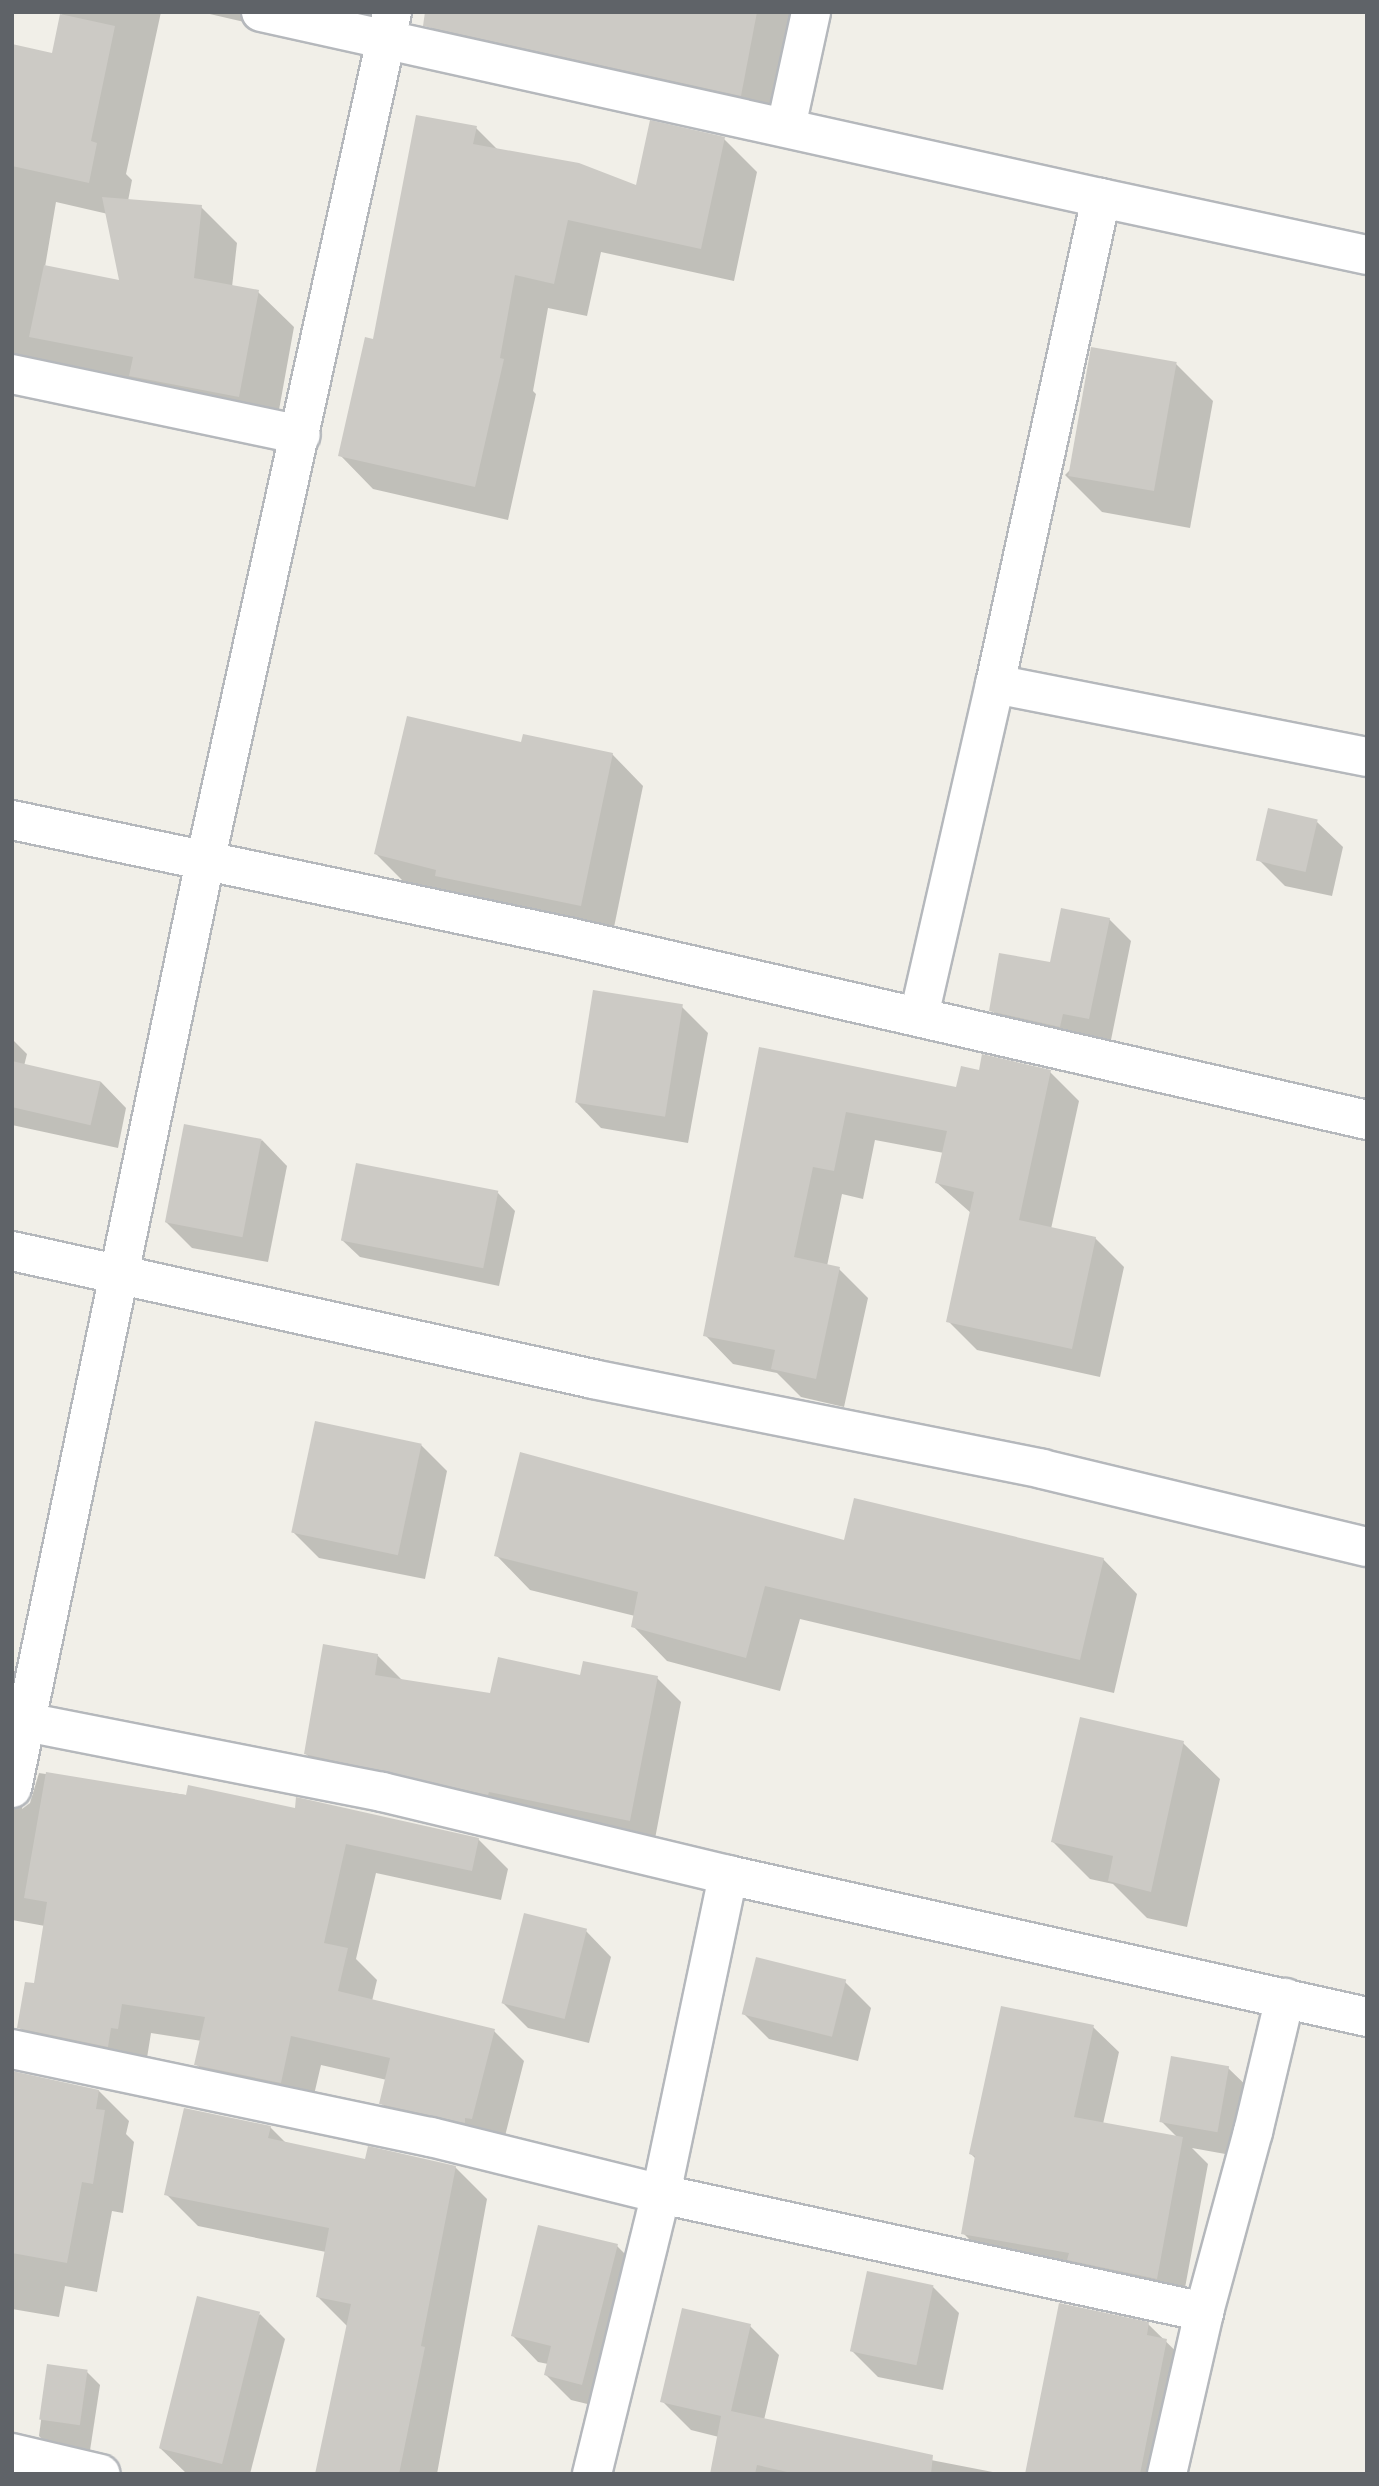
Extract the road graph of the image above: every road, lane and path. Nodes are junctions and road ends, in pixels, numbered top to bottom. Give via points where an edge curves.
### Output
1 (261, 12) edge
2 (811, 12) edge
3 (389, 26) edge
4 (786, 127) junction
5 (1101, 198) junction
6 (1367, 255) edge
7 (12, 374) edge
8 (301, 435) junction
9 (995, 684) junction
10 (1367, 757) edge
11 (12, 820) edge
12 (205, 862) junction
13 (919, 1015) junction
14 (1367, 1120) edge
15 (12, 1251) edge
16 (120, 1274) junction
17 (1367, 1547) edge
18 (26, 1722) junction
19 (12, 1788) edge
20 (728, 1875) junction
21 (1285, 1998) junction
22 (1367, 2017) edge
23 (12, 2049) edge
24 (661, 2193) junction
25 (1204, 2312) junction
26 (12, 2453) edge
27 (101, 2474) edge
28 (592, 2474) edge
29 (1167, 2474) edge

1 - 3 street
2 - 4 street
3 - 4 street
3 - 8 street
4 - 5 street
5 - 6 street
5 - 9 street
7 - 8 street
8 - 12 street
9 - 10 street
9 - 13 street
11 - 12 street
12 - 13 street
12 - 16 street
13 - 14 street
15 - 16 street
16 - 17 street via 579,1377 1042,1469
16 - 18 street
18 - 19 street
18 - 20 street via 382,1792
20 - 21 street
20 - 24 street
21 - 22 street
21 - 25 street
23 - 24 street via 431,2137
24 - 25 street
24 - 28 street
25 - 29 street
26 - 27 street

